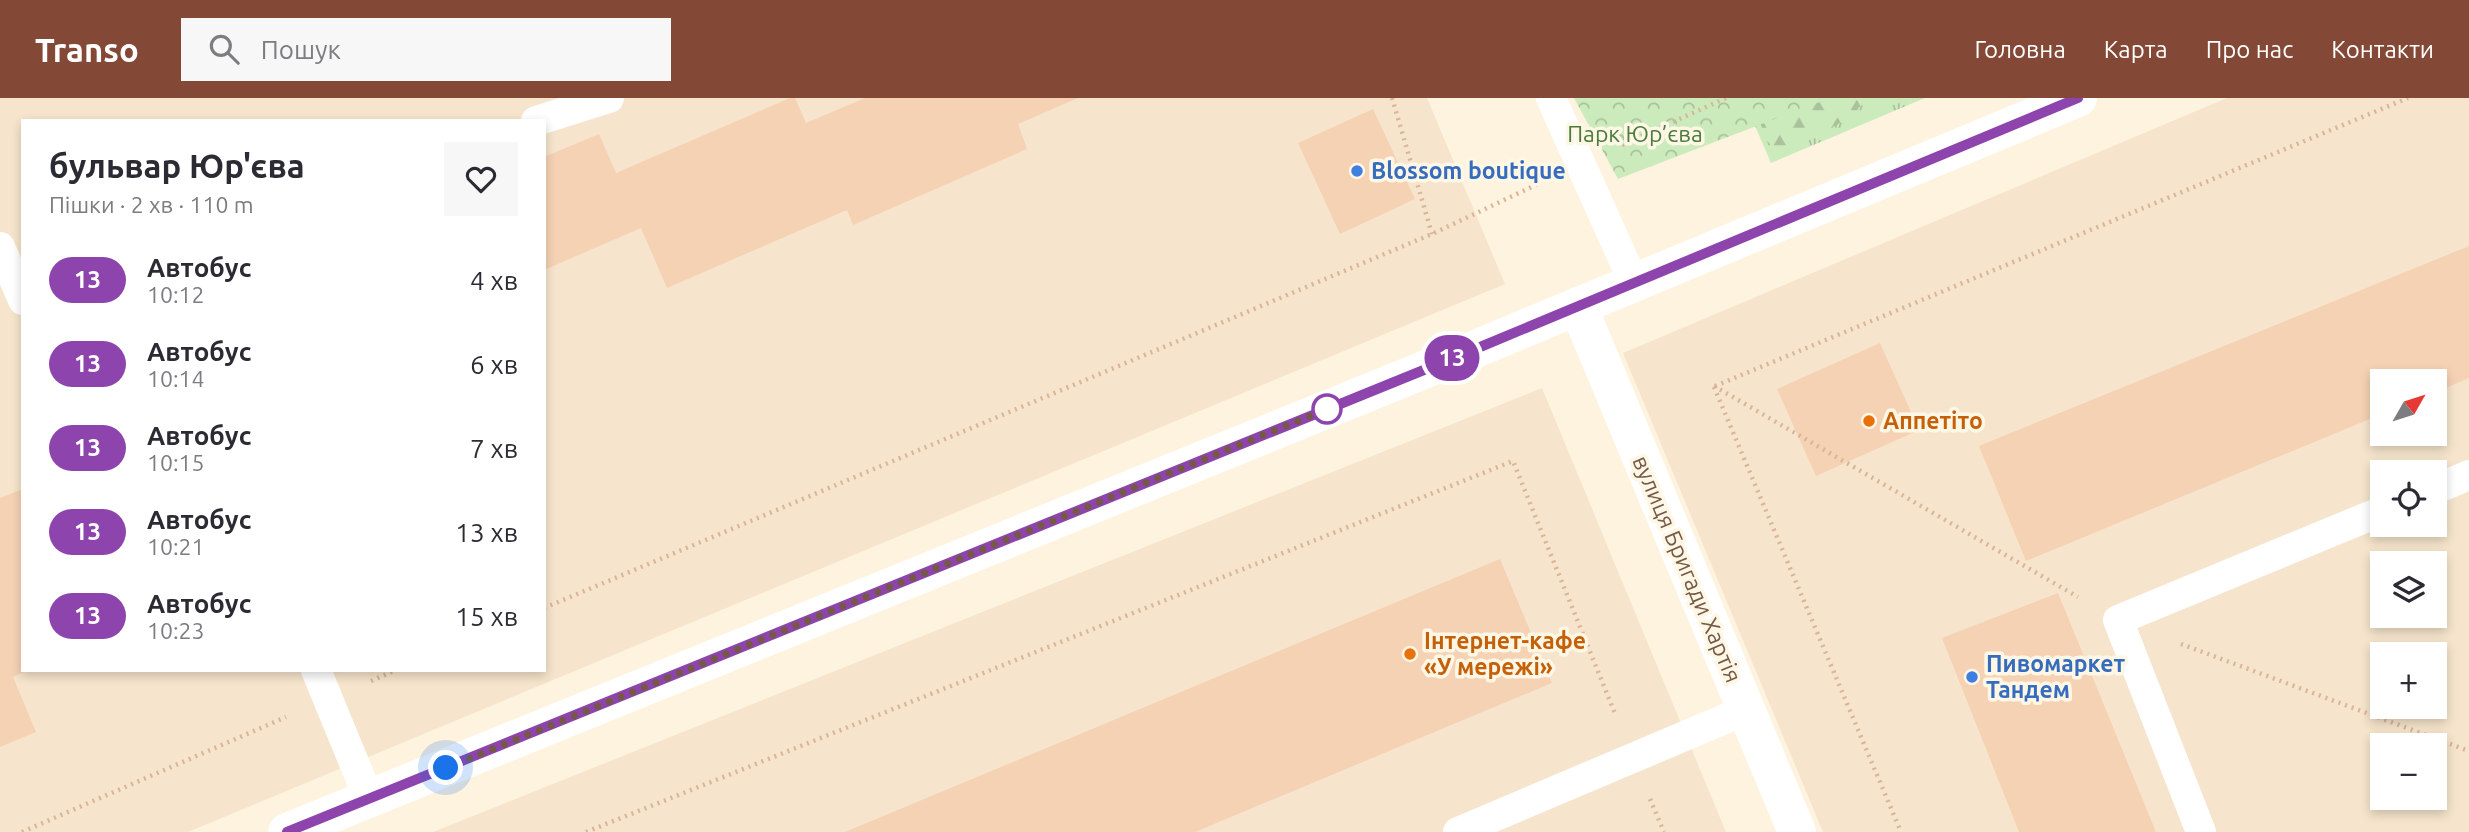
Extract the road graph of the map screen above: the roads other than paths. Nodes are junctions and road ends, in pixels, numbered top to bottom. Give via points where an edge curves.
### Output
1 (609, 98) edge
2 (1550, 98) edge
3 (2078, 98) edge
4 (542, 119) edge
5 (0, 247) edge
6 (1634, 283) junction
7 (21, 295) edge
8 (1578, 306) junction
9 (2469, 475) edge
10 (2447, 484) edge
11 (2370, 516) edge
12 (317, 672) edge
13 (1746, 710) junction
14 (369, 799) junction
15 (287, 832) edge
16 (1458, 832) edge
17 (1797, 832) edge
18 (2201, 832) edge

1 - 4 lane
2 - 6 lane
3 - 6 street
5 - 7 lane
6 - 8 street
8 - 13 street, вулиця Бригади Хартія
8 - 14 street
9 - 10 lane
11 - 18 lane via 2118,620
12 - 14 lane
13 - 16 lane
13 - 17 street, вулиця Бригади Хартія
14 - 15 street

